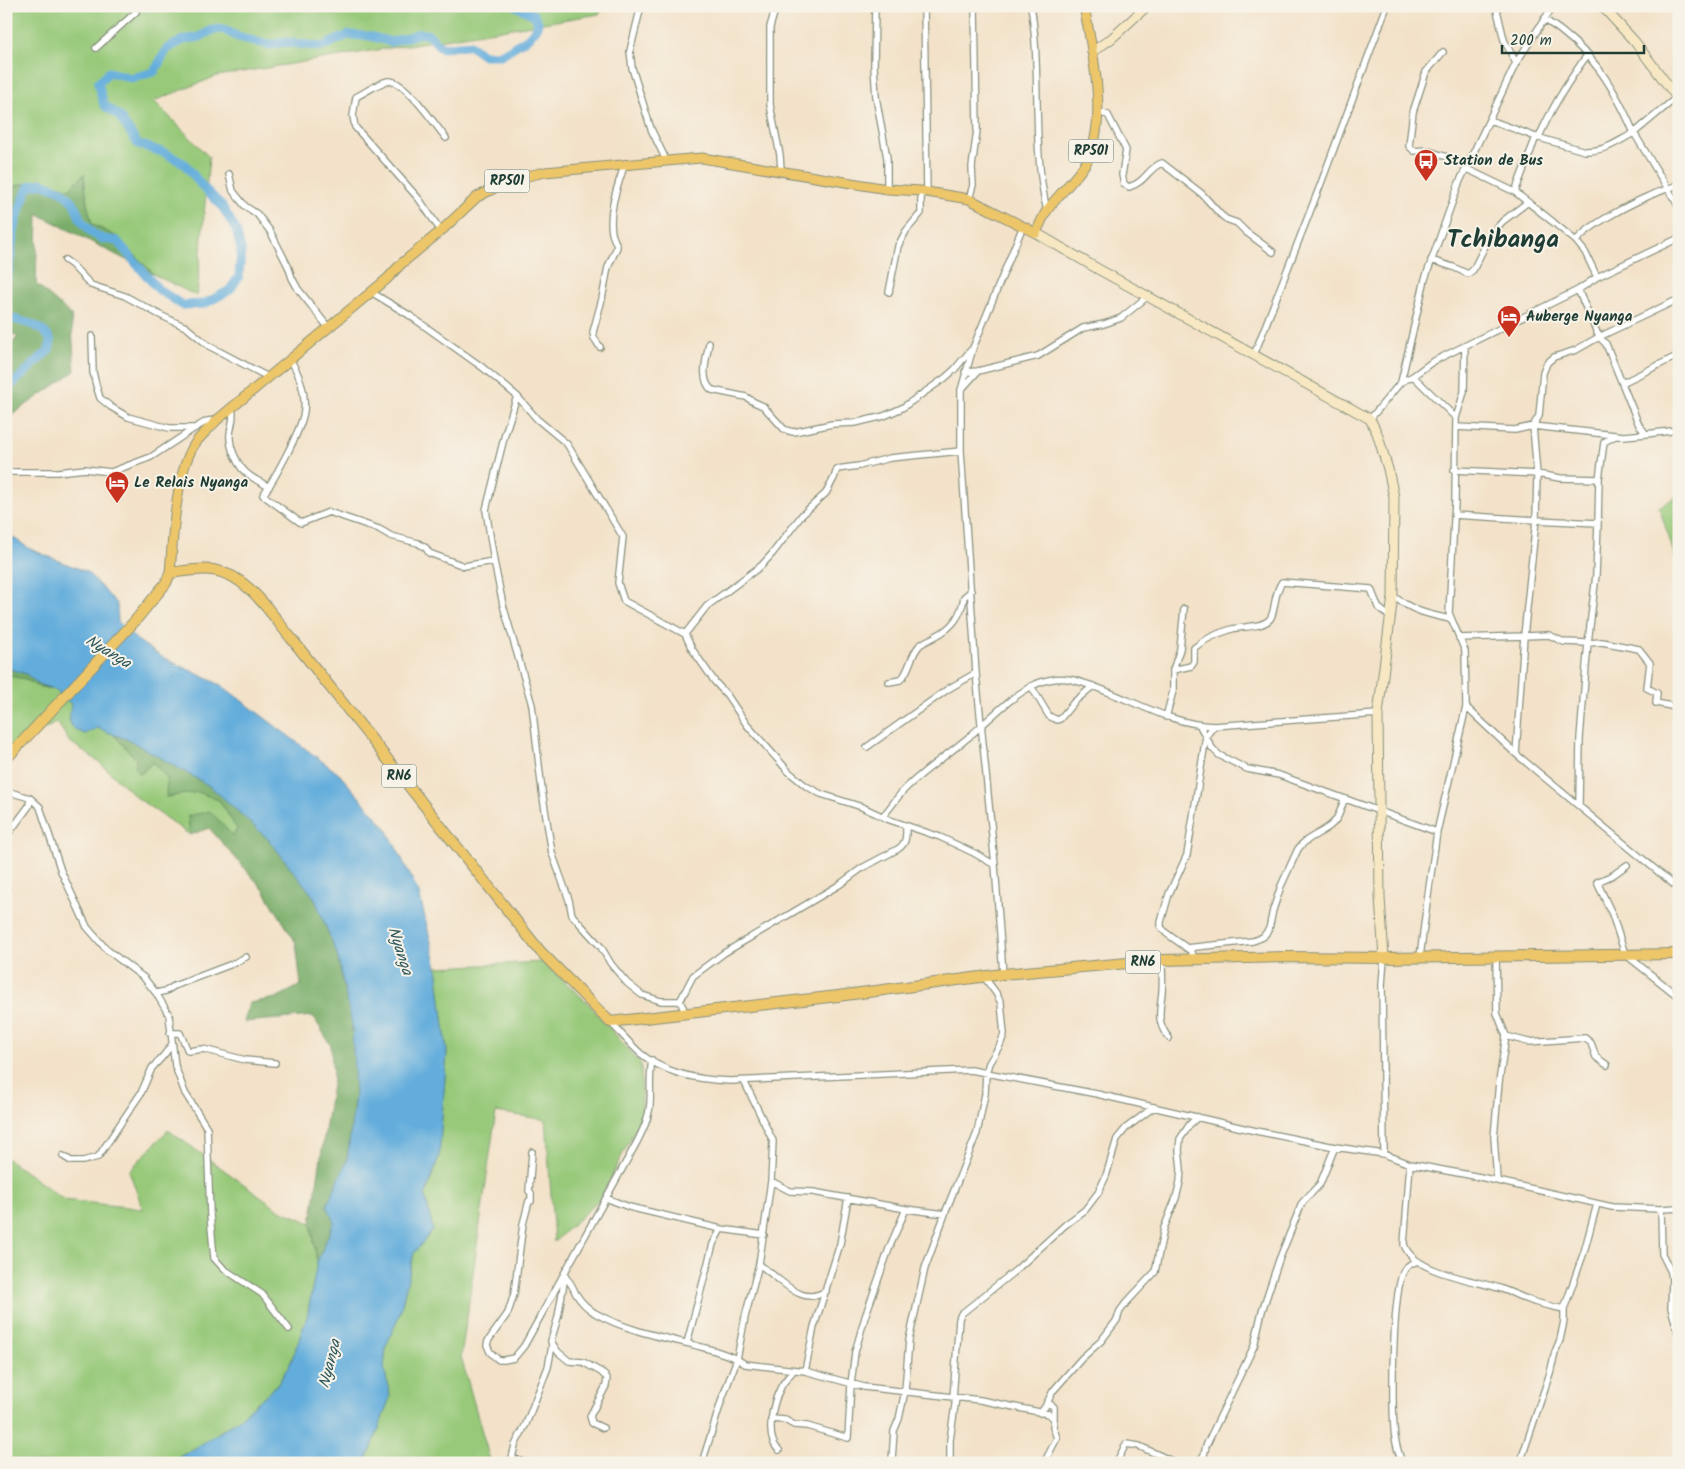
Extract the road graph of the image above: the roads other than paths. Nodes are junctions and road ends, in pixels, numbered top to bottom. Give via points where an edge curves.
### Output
1 (132, 6) edge
2 (782, 6) edge
3 (874, 6) edge
4 (924, 6) edge
5 (975, 6) edge
6 (1030, 6) edge
7 (1084, 6) edge
8 (1147, 6) edge
9 (1387, 6) edge
10 (1496, 6) edge
11 (1553, 6) edge
12 (1602, 6) edge
13 (640, 10) dead end
14 (1544, 18) junction
15 (96, 48) dead end
16 (1092, 52) junction
17 (1443, 52) dead end
18 (1588, 54) junction
19 (1516, 63) junction
20 (1678, 98) edge
21 (1098, 112) junction
22 (1490, 120) junction
23 (1634, 133) junction
24 (1538, 137) junction
25 (446, 138) dead end
26 (666, 160) junction
27 (625, 164) junction
28 (1467, 166) junction
29 (780, 170) junction
30 (229, 174) dead end
31 (1679, 184) edge
32 (887, 189) junction
33 (1668, 190) junction
34 (924, 192) junction
35 (1514, 192) junction
36 (969, 199) junction
37 (1528, 202) junction
38 (1679, 207) edge
39 (1047, 211) junction
40 (1023, 226) junction
41 (441, 231) junction
42 (1036, 233) junction
43 (1679, 238) edge
44 (1576, 241) junction
45 (1273, 252) dead end
46 (65, 260) dead end
47 (1431, 260) junction
48 (1597, 277) junction
49 (1578, 290) junction
50 (371, 292) junction
51 (889, 292) dead end
52 (1148, 296) junction
53 (1679, 300) edge
54 (328, 327) junction
55 (92, 336) dead end
56 (1599, 337) junction
57 (709, 343) dead end
58 (1465, 346) junction
59 (600, 347) dead end
60 (973, 348) junction
61 (1254, 355) junction
62 (1679, 355) edge
63 (290, 359) junction
64 (978, 371) junction
65 (965, 372) junction
66 (1413, 376) junction
67 (268, 377) junction
68 (1401, 382) junction
69 (1622, 384) junction
70 (961, 390) junction
71 (517, 396) junction
72 (232, 408) junction
73 (1456, 418) junction
74 (1370, 419) junction
75 (218, 420) junction
76 (1533, 426) junction
77 (1456, 427) junction
78 (195, 428) junction
79 (1679, 430) edge
80 (1646, 434) junction
81 (1624, 436) junction
82 (961, 451) junction
83 (1454, 470) junction
84 (6, 472) edge
85 (1537, 474) junction
86 (1599, 478) junction
87 (269, 487) junction
88 (1454, 515) junction
89 (1536, 520) junction
90 (1598, 523) junction
91 (494, 561) junction
92 (170, 573) junction
93 (971, 591) junction
94 (1392, 596) junction
95 (1184, 608) dead end
96 (1390, 617) junction
97 (1450, 619) junction
98 (685, 634) junction
99 (1524, 636) junction
100 (1459, 638) junction
101 (1588, 643) junction
102 (1173, 670) junction
103 (976, 673) junction
104 (889, 682) dead end
105 (1032, 686) junction
106 (1094, 686) junction
107 (1466, 707) junction
108 (1676, 707) dead end
109 (1378, 714) junction
110 (1166, 716) junction
111 (982, 725) junction
112 (1200, 726) junction
113 (1214, 726) junction
114 (1206, 736) junction
115 (867, 747) dead end
116 (1204, 750) junction
117 (1516, 754) junction
118 (1219, 755) junction
119 (6, 759) edge
120 (6, 791) edge
121 (30, 798) junction
122 (1344, 800) junction
123 (1579, 805) junction
124 (1379, 810) junction
125 (884, 816) junction
126 (906, 826) junction
127 (1437, 832) junction
128 (6, 836) edge
129 (995, 865) junction
130 (1627, 865) dead end
131 (6, 884) edge
132 (1679, 889) edge
133 (7, 890) edge
134 (1186, 948) junction
135 (1625, 954) junction
136 (1679, 954) edge
137 (1496, 956) junction
138 (246, 957) dead end
139 (1420, 957) junction
140 (1384, 958) junction
141 (1195, 959) junction
142 (1162, 960) junction
143 (1003, 974) junction
144 (984, 977) junction
145 (156, 994) junction
146 (1679, 997) edge
147 (680, 1001) junction
148 (686, 1012) junction
149 (610, 1022) junction
150 (170, 1033) junction
151 (1506, 1036) junction
152 (1169, 1038) dead end
153 (172, 1044) junction
154 (652, 1060) junction
155 (275, 1063) dead end
156 (1607, 1065) dead end
157 (986, 1073) junction
158 (744, 1081) junction
159 (1154, 1107) junction
160 (1198, 1117) junction
161 (1335, 1147) junction
162 (532, 1152) dead end
163 (1384, 1154) junction
164 (63, 1156) dead end
165 (1410, 1164) junction
166 (1497, 1180) junction
167 (772, 1181) junction
168 (606, 1198) junction
169 (848, 1198) junction
170 (1597, 1204) junction
171 (1679, 1208) edge
172 (906, 1209) junction
173 (1661, 1209) junction
174 (945, 1214) junction
175 (721, 1229) junction
176 (764, 1235) junction
177 (1408, 1254) junction
178 (1417, 1261) junction
179 (758, 1264) junction
180 (567, 1267) junction
181 (1405, 1268) junction
182 (566, 1278) junction
183 (826, 1291) junction
184 (1564, 1309) junction
185 (289, 1329) dead end
186 (1679, 1335) edge
187 (551, 1341) junction
188 (687, 1344) junction
189 (737, 1359) junction
190 (793, 1371) junction
191 (805, 1371) junction
192 (851, 1384) junction
193 (864, 1387) junction
194 (905, 1391) junction
195 (851, 1394) junction
196 (954, 1398) junction
197 (1047, 1402) junction
198 (1040, 1412) junction
199 (771, 1419) junction
200 (1054, 1419) junction
201 (603, 1428) dead end
202 (780, 1450) dead end
203 (512, 1458) junction
204 (508, 1463) edge
205 (526, 1463) edge
206 (702, 1463) edge
207 (889, 1463) edge
208 (950, 1463) edge
209 (1044, 1463) edge
210 (1116, 1463) edge
211 (1176, 1463) edge
212 (1198, 1463) edge
213 (1402, 1463) edge
214 (1520, 1463) edge

1 - 15 street via 136,12
2 - 29 street via 775,10 770,27 770,105
3 - 32 street via 876,97 887,158
4 - 34 street
5 - 36 street via 977,130
6 - 39 street via 1036,46 1040,158
7 - 16 main road, RP501
8 - 16 street
9 - 61 street
10 - 19 street via 1504,40
11 - 14 street
12 - 20 street via 1635,42
13 - 26 street via 630,51 632,68
14 - 18 street
14 - 19 street
16 - 21 main road, RP501
17 - 28 street via 1426,72 1413,112 1410,146 1414,151 1426,150
18 - 23 street
18 - 24 street
19 - 22 street
20 - 23 street
21 - 39 main road, RP501 via 1094,144 1086,161
21 - 45 street via 1108,114 1126,150 1122,175 1124,184 1129,187 1138,184 1162,163 1202,194 1226,219 1237,222
22 - 24 street
22 - 28 street
23 - 24 street via 1600,150 1585,150
23 - 33 street
24 - 35 street
25 - 41 street via 398,82 388,81 356,96 355,128 419,199
26 - 27 main road, RP501
26 - 29 main road, RP501 via 702,158
27 - 41 main road, RP501 via 544,172 510,180 477,197
27 - 59 street via 612,215 612,232 617,247 608,267 593,332
28 - 35 street
28 - 47 street
29 - 32 main road, RP501
30 - 54 street via 233,191 270,231 298,289
31 - 33 street
32 - 34 main road, RP501
33 - 38 street
33 - 44 street via 1596,224
34 - 36 main road, RP501
34 - 51 street via 921,213 898,246
35 - 37 street
36 - 40 main road, RP501
37 - 44 street
37 - 47 street via 1491,234 1468,274
39 - 42 main road, RP501
40 - 42 main road, RP501
40 - 60 street
41 - 50 main road, RP501
42 - 52 street
43 - 48 street
44 - 48 street
46 - 67 street via 91,285 125,296 186,327 209,346
47 - 68 street
48 - 49 street
49 - 56 street
49 - 58 street
50 - 54 main road, RP501
50 - 71 street via 409,315
52 - 61 street
52 - 64 street via 1121,318 1083,328 1038,356
53 - 56 street
54 - 63 main road, RP501
55 - 78 street via 93,372 100,398 128,417 155,426
56 - 69 street via 1606,344
56 - 76 street via 1547,363 1539,416
57 - 60 street via 705,367 707,387 746,397 763,406 784,428 794,432 855,423 893,412 954,370
58 - 66 street via 1432,362
58 - 73 street via 1464,392
60 - 65 street
61 - 74 street
62 - 69 street
63 - 67 main road, RP501
63 - 87 street via 299,374 304,412
64 - 65 street
64 - 70 street
65 - 70 street
66 - 68 street
66 - 73 street
67 - 72 main road, RP501
68 - 74 street
69 - 80 street
70 - 82 street
71 - 91 street via 486,510
71 - 98 street via 537,419 567,444 623,537 618,583 624,601
72 - 75 main road, RP501
72 - 87 street via 234,419 230,444 235,456 248,475
73 - 77 street
74 - 94 street via 1377,433 1394,497
75 - 78 street
75 - 92 main road, RP501 via 194,444 184,466 173,530
76 - 77 street via 1515,430
76 - 81 street
76 - 85 street
77 - 83 street
78 - 84 street via 151,457 111,472 85,469
79 - 80 street
80 - 81 street
81 - 86 street via 1604,442
82 - 93 street
82 - 98 street via 890,458 837,469 826,493 802,515 761,566 707,606
83 - 85 street
83 - 88 street
85 - 86 street via 1560,478
85 - 89 street
86 - 90 street
87 - 91 street via 263,496 301,523 329,512 418,543 429,553 456,564 470,566
88 - 89 street
88 - 97 street
89 - 90 street
89 - 99 street
90 - 101 street
91 - 147 street via 503,605 532,705 552,853 572,915 602,947 622,977 642,996 660,1001
92 - 119 highway via 166,583 135,621
92 - 149 highway, RN6 via 214,570 233,576 253,592 540,951
93 - 103 street
93 - 104 street via 964,597 957,619 947,630 919,646 903,677
94 - 96 street
94 - 97 street via 1423,614
95 - 102 street via 1180,649
96 - 102 street via 1378,607 1371,589 1282,582 1277,589 1271,618 1264,623 1202,640 1194,648 1191,666
96 - 109 street
97 - 100 street
98 - 125 street via 692,649 747,725 789,772 821,794
99 - 100 street
99 - 101 street via 1548,635 1564,642
99 - 117 street
100 - 107 street via 1465,651
101 - 108 street via 1602,642 1639,649 1650,663 1648,688 1657,693 1656,703
101 - 123 street via 1580,738
102 - 110 street via 1173,691
103 - 111 street
103 - 115 street
105 - 106 street via 1056,678
105 - 106 street via 1049,716 1057,720
105 - 111 street
106 - 110 street
107 - 117 street
107 - 127 street
109 - 113 street
109 - 124 street
110 - 112 street
111 - 125 street via 912,783
111 - 129 street
112 - 113 street
112 - 114 street
113 - 114 street
114 - 116 street
114 - 118 street
116 - 118 street
116 - 134 street via 1187,855 1169,894 1161,922 1166,933
117 - 123 street
118 - 122 street via 1247,769 1279,775
120 - 121 street
121 - 128 street via 29,806
121 - 145 street via 40,807 61,870 87,927 106,949 144,978
122 - 124 street
122 - 134 street via 1338,818 1298,849 1272,910 1269,929 1263,937
123 - 132 street
124 - 127 street
124 - 140 street
125 - 126 street
126 - 129 street via 956,844
126 - 147 street via 903,846 724,953 693,976
127 - 139 street
129 - 143 street
130 - 135 street via 1597,882
131 - 133 street
134 - 141 street
135 - 136 highway, RN6
135 - 137 highway, RN6
135 - 146 street
137 - 139 highway, RN6
137 - 151 street via 1497,1013
138 - 145 street
139 - 140 highway, RN6
140 - 141 highway, RN6
140 - 163 street
141 - 142 highway, RN6
142 - 143 highway, RN6
142 - 152 street via 1160,1015 1162,1029
143 - 144 highway, RN6
144 - 148 highway, RN6
144 - 157 street via 1001,1003 1004,1034
145 - 150 street via 169,1015
147 - 148 street
148 - 149 highway, RN6
149 - 154 street
150 - 153 street
150 - 155 street via 180,1033 188,1051 203,1049 245,1060
151 - 156 street via 1528,1042 1584,1038 1591,1043 1596,1057
151 - 166 street via 1498,1082 1494,1137
153 - 164 street via 152,1068 141,1093 98,1157 72,1161
153 - 185 street via 175,1066 185,1093 207,1128 214,1258 224,1269 262,1294
154 - 158 street via 695,1078
154 - 168 street via 650,1104 644,1127
157 - 158 street via 935,1071
157 - 159 street
157 - 174 street via 977,1133
158 - 167 street via 773,1141
159 - 160 street
159 - 196 street via 1117,1139 1106,1176 1085,1210 961,1314
160 - 161 street
160 - 197 street via 1180,1139 1180,1182 1164,1228 1155,1272 1126,1303 1101,1341 1082,1358
161 - 163 street
161 - 212 street via 1320,1184 1302,1203 1279,1260 1254,1346
162 - 180 street via 528,1191 531,1201 523,1224 514,1294 508,1313 488,1341 488,1348 495,1357 509,1360 519,1354
163 - 165 street
165 - 166 street
165 - 177 street via 1404,1244
166 - 170 street
167 - 169 street via 790,1191
167 - 176 street
168 - 175 street via 629,1207
168 - 180 street
169 - 172 street
169 - 183 street via 840,1244
170 - 173 street
170 - 184 street
171 - 173 street
172 - 174 street
172 - 192 street via 865,1317 855,1352
173 - 186 street via 1662,1254 1671,1272 1671,1308
174 - 194 street via 925,1268 909,1340
175 - 176 street
175 - 188 street via 713,1244
176 - 179 street
177 - 178 street
177 - 181 street
178 - 181 street
178 - 184 street via 1448,1274
179 - 183 street via 787,1288 802,1295 810,1297
179 - 189 street
180 - 182 street
181 - 213 street via 1397,1299 1393,1394 1394,1437
182 - 187 street
182 - 188 street via 584,1305 595,1312 630,1328
183 - 191 street
184 - 214 street via 1560,1340
187 - 201 street via 565,1358 583,1362 607,1378 590,1416 592,1422
187 - 203 street via 548,1367
188 - 189 street
189 - 190 street via 745,1364
189 - 206 street
190 - 191 street
190 - 199 street via 781,1386
191 - 192 street
192 - 193 street
192 - 195 street
193 - 194 street
193 - 195 street
194 - 196 street
194 - 207 street
195 - 199 street via 848,1438
196 - 198 street
196 - 208 street
197 - 198 street
197 - 200 street via 1054,1407
198 - 200 street
199 - 202 street via 772,1440
200 - 209 street via 1057,1438
203 - 204 street
203 - 205 street
210 - 211 street via 1126,1444 1139,1446

